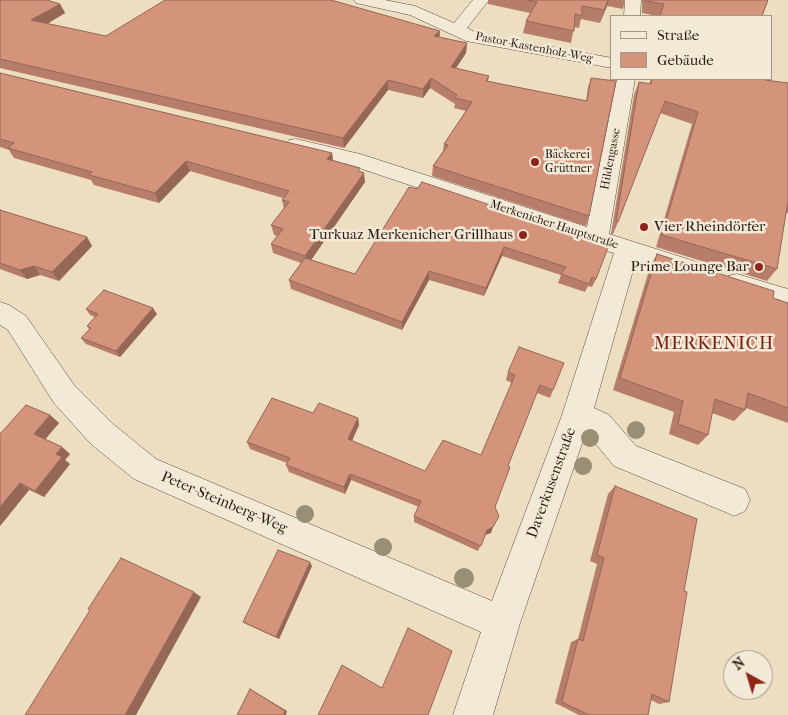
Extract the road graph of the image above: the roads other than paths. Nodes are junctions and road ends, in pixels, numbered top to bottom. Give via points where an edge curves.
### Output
1 (362, 0) edge
2 (481, 0) edge
3 (633, 0) edge
4 (632, 15) edge
5 (457, 30) junction
6 (610, 63) edge
7 (626, 80) edge
8 (278, 141) edge
9 (596, 240) junction
10 (627, 249) junction
11 (788, 299) edge
12 (0, 312) edge
13 (577, 414) junction
14 (734, 500) dead end
15 (502, 623) junction
16 (473, 715) edge

1 - 5 street, Pastor-Kastenholz-Weg via 415,11
2 - 5 street, Pastor-Kastenholz-Weg
3 - 4 street
5 - 6 street, Pastor-Kastenholz-Weg via 472,36
7 - 9 street, Hildengasse
8 - 9 street, Merkenicher Hauptstraße via 353,160
9 - 10 street, Merkenicher Hauptstraße
10 - 11 street, Merkenicher Hauptstraße
10 - 13 street, Daverkusenstraße
12 - 15 street, Peter-Steinberg-Weg via 17,323 64,394 102,434 145,469
13 - 14 street via 599,424 625,456
13 - 15 street, Daverkusenstraße
15 - 16 street, Daverkusenstraße

